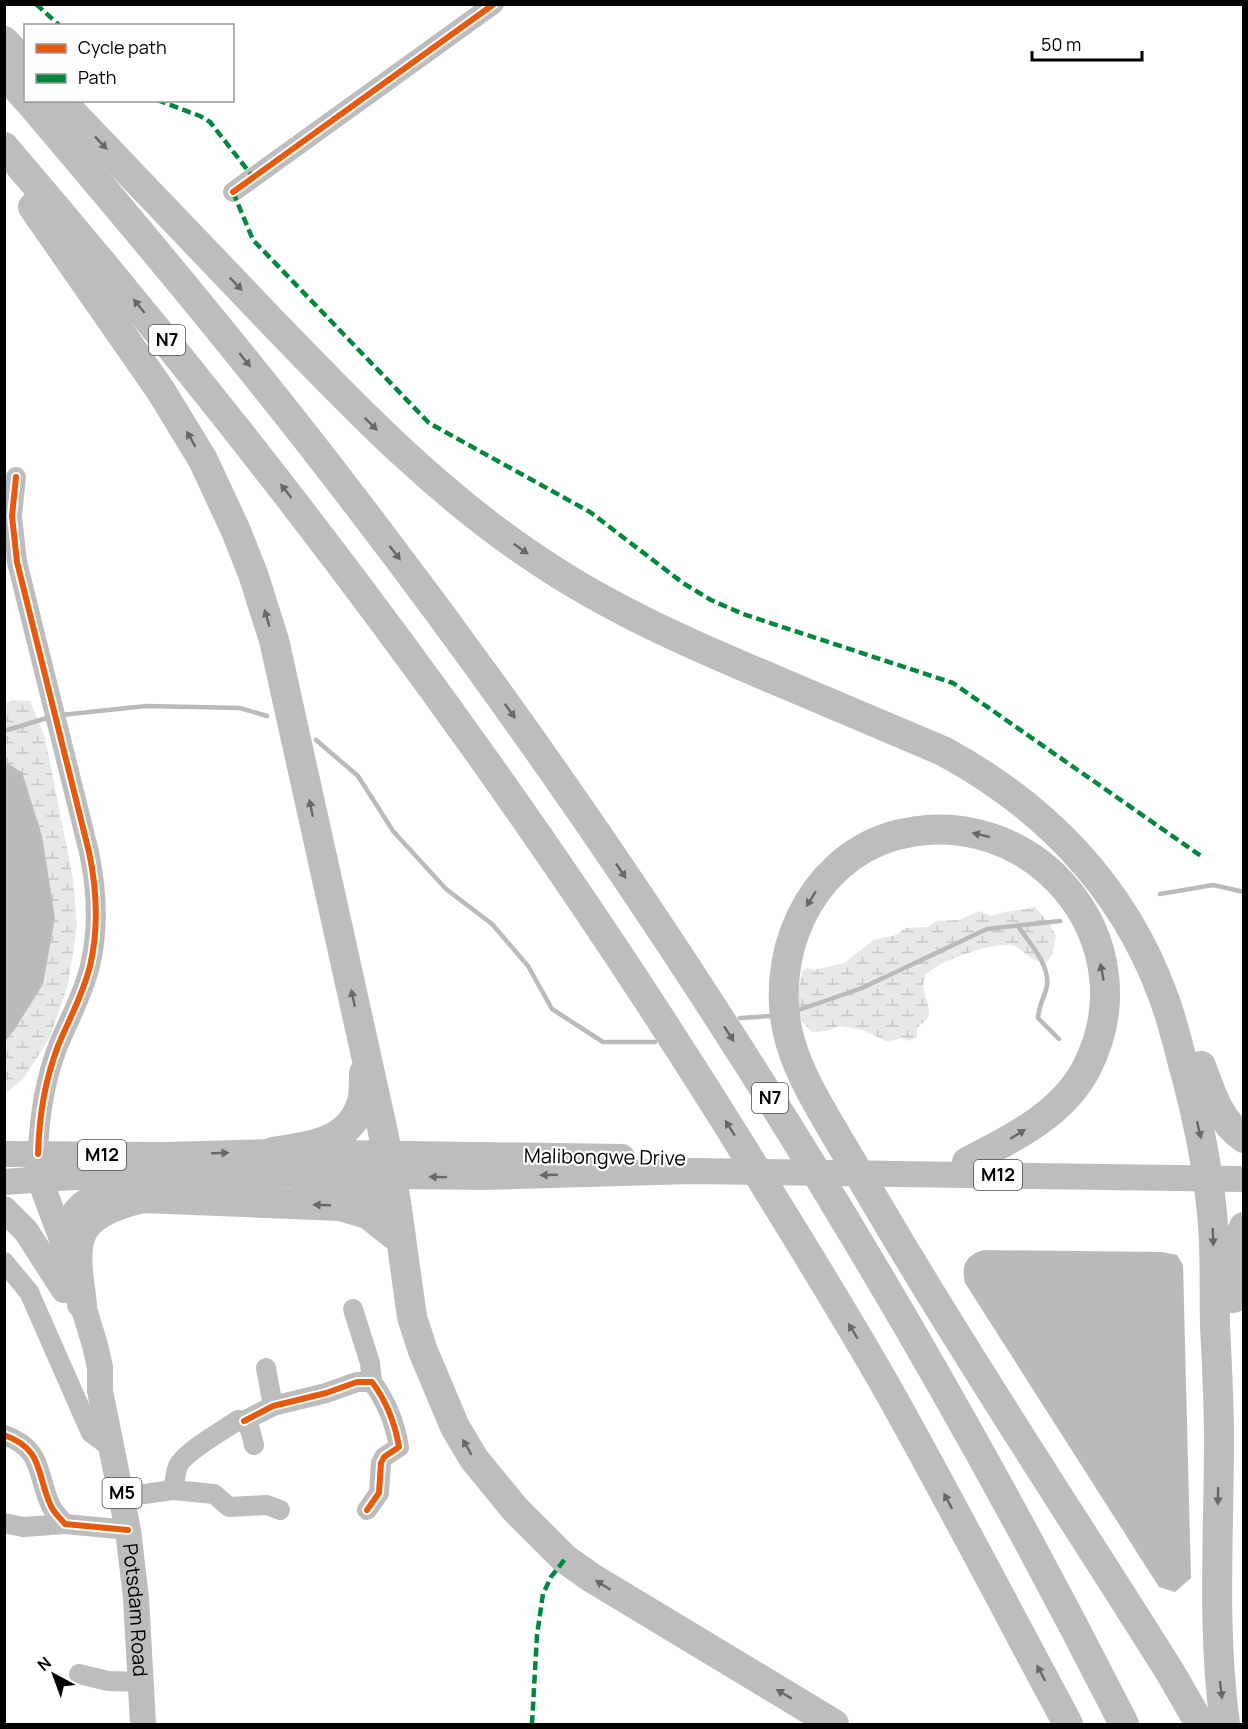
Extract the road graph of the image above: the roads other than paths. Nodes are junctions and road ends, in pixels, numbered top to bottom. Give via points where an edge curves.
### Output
1 (494, 4) edge
2 (4, 42) edge
3 (24, 62) edge
4 (4, 73) edge
5 (24, 96) edge
6 (30, 102) edge
7 (62, 102) edge
8 (4, 147) edge
9 (4, 171) edge
10 (233, 192) dead end
11 (10, 483) edge
12 (1162, 992) junction
13 (366, 1056) junction
14 (1244, 1138) edge
15 (27, 1149) edge
16 (273, 1152) junction
17 (967, 1162) junction
18 (389, 1164) junction
19 (1244, 1166) edge
20 (869, 1167) junction
21 (1206, 1172) junction
22 (298, 1175) junction
23 (151, 1179) junction
24 (1244, 1179) edge
25 (23, 1181) edge
26 (4, 1209) edge
27 (1244, 1227) edge
28 (393, 1234) junction
29 (66, 1250) junction
30 (4, 1262) edge
31 (404, 1269) junction
32 (73, 1297) junction
33 (353, 1310) dead end
34 (266, 1368) dead end
35 (372, 1382) junction
36 (273, 1406) junction
37 (244, 1421) junction
38 (4, 1435) edge
39 (1219, 1437) junction
40 (254, 1445) dead end
41 (113, 1449) junction
42 (173, 1490) junction
43 (123, 1497) junction
44 (280, 1510) dead end
45 (367, 1510) dead end
46 (4, 1524) edge
47 (65, 1524) junction
48 (128, 1530) junction
49 (79, 1674) dead end
50 (141, 1682) junction
51 (144, 1725) edge
52 (834, 1725) edge
53 (1068, 1725) edge
54 (1124, 1725) edge
55 (1200, 1725) edge
56 (1225, 1725) edge

1 - 10 street
2 - 3 highway
4 - 5 highway, N7
6 -> 54 highway, N7 via 203,309 360,507 454,632 666,937 869,1261 1040,1564
7 -> 12 highway via 359,412 417,468 470,511 538,561 637,619 943,752 997,783 1044,820 1092,870 1136,936
53 -> 8 highway, N7 via 897,1405 640,987 448,709 322,538 156,327
13 -> 9 highway via 274,640 237,531 203,460 166,399
11 - 15 street via 17,562 90,859 96,916 88,976 52,1062
12 - 14 highway via 1181,1017 1215,1105
12 -> 21 highway via 1191,1089
13 - 16 highway via 363,1098 342,1132 321,1144
13 - 18 highway
15 -> 16 main road, Malibongwe Drive / M12 via 166,1155
15 - 25 main road, Potsdam Road / M5
16 - 18 main road, Malibongwe Drive / M12
17 - 20 main road, Malibongwe Drive / M12
17 - 21 main road, Malibongwe Drive / M12
17 -> 55 highway via 1044,1118 1071,1091 1086,1070 1096,1043 1105,985 1098,948 1078,904 1046,868 1014,846 989,837 933,829 894,836 868,847 834,871 808,903 792,935 785,972 785,1014 790,1040 806,1084 889,1225 1170,1671
18 - 20 main road, Malibongwe Drive / M12 via 485,1177 688,1164
18 - 22 main road, Malibongwe Drive / M12
18 - 31 highway
19 - 21 main road, M12
20 - 21 main road, Malibongwe Drive / M12 via 1123,1178
21 - 24 main road, M12
21 -> 39 highway via 1212,1214
22 - 23 main road, Malibongwe Drive / M12
22 - 28 highway via 345,1188 379,1203
23 - 25 main road, Malibongwe Drive / M12 via 74,1176
23 - 29 main road via 87,1199 69,1222
25 - 29 main road, Potsdam Road / M5
25 - 32 main road, Potsdam Road / M5
26 - 32 main road via 26,1231
27 - 39 highway via 1234,1261
28 - 31 highway
28 -> 32 highway via 369,1214 340,1206 143,1198 116,1205 90,1221 78,1245
29 - 32 main road, Potsdam Road / M5
30 - 41 street via 29,1292 91,1432
52 -> 31 highway via 592,1578 565,1559 515,1509 474,1459 455,1427 412,1317
32 - 41 main road, Potsdam Road / M5 via 100,1367 100,1391
33 - 35 street
34 - 36 street
35 - 36 street via 357,1382
35 - 45 street via 385,1399 399,1447 384,1457 379,1493
36 - 37 street
37 - 40 street
37 - 42 street via 238,1420 184,1458 178,1465
38 - 47 street via 23,1443 32,1452 50,1503
39 -> 56 highway via 1217,1663
41 - 43 main road, Potsdam Road / M5
42 - 43 street
42 - 44 street via 214,1494 229,1507 267,1505
43 - 48 main road, Potsdam Road / M5
46 - 47 street
47 - 48 street
48 - 50 main road, Potsdam Road / M5
49 - 50 street via 108,1681
50 - 51 main road, Potsdam Road / M5

